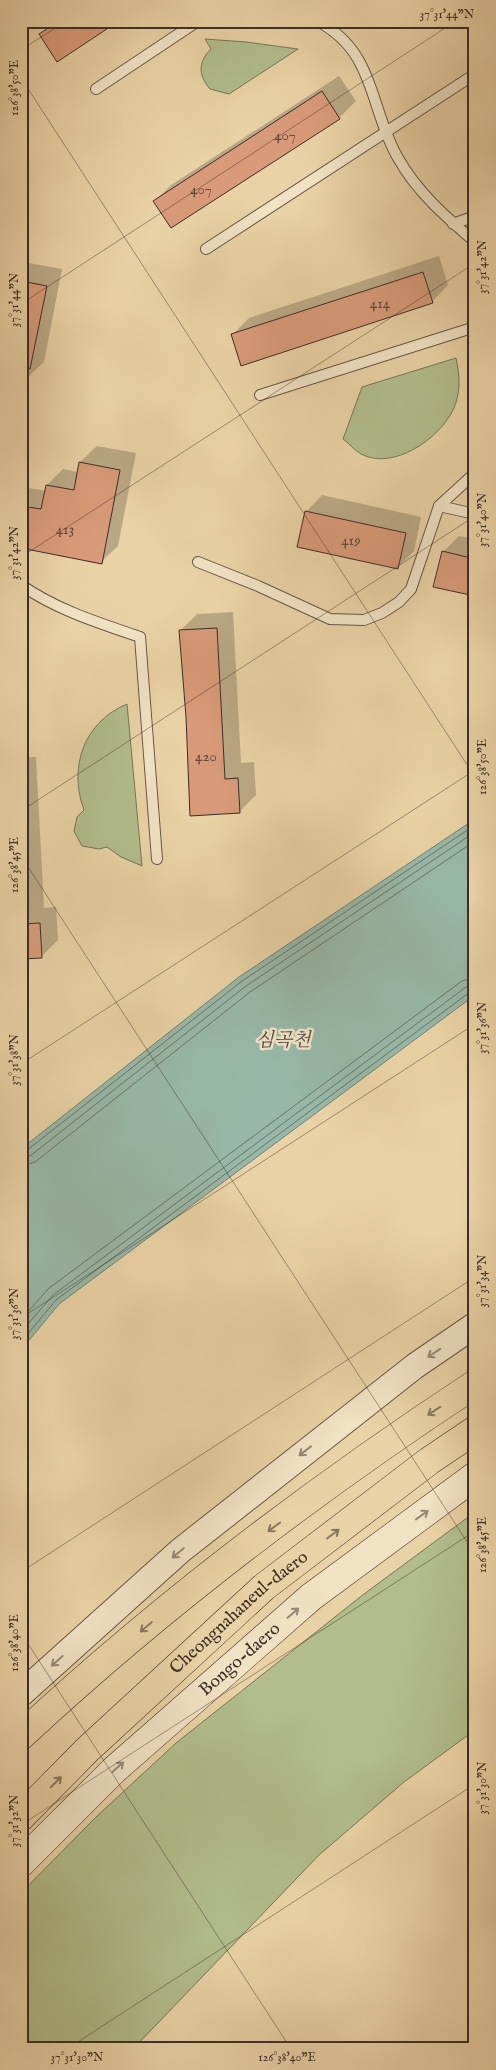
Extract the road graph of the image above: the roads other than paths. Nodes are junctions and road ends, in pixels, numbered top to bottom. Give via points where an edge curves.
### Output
1 (198, 21) edge
2 (322, 22) edge
3 (475, 74) edge
4 (96, 89) dead end
5 (386, 132) junction
6 (475, 216) edge
7 (453, 224) junction
8 (475, 242) edge
9 (206, 249) dead end
10 (475, 327) edge
11 (260, 395) dead end
12 (475, 473) edge
13 (440, 506) junction
14 (475, 514) edge
15 (198, 562) dead end
16 (21, 585) edge
17 (157, 859) dead end
18 (475, 1325) edge
19 (475, 1384) edge
20 (475, 1430) edge
21 (475, 1476) edge
22 (21, 1694) edge
23 (21, 1736) edge
24 (21, 1817) edge
25 (21, 1863) edge

1 - 4 lane
2 - 5 lane via 339,34 356,54 371,85
3 - 5 lane
5 - 7 lane via 410,178
5 - 9 lane
6 - 7 lane
7 - 8 lane
10 - 11 lane
12 - 13 lane
13 - 14 lane
13 - 15 lane via 410,589 399,602 364,620 347,621 321,616
16 - 17 lane via 40,599 64,610 140,637
18 -> 22 street via 414,1366 180,1552
19 -> 23 highway via 400,1434 206,1577
24 -> 20 highway, Cheongnahaneul-daero via 87,1750 264,1587 429,1461
25 -> 21 main road, Bongo-daero via 114,1770 312,1597

